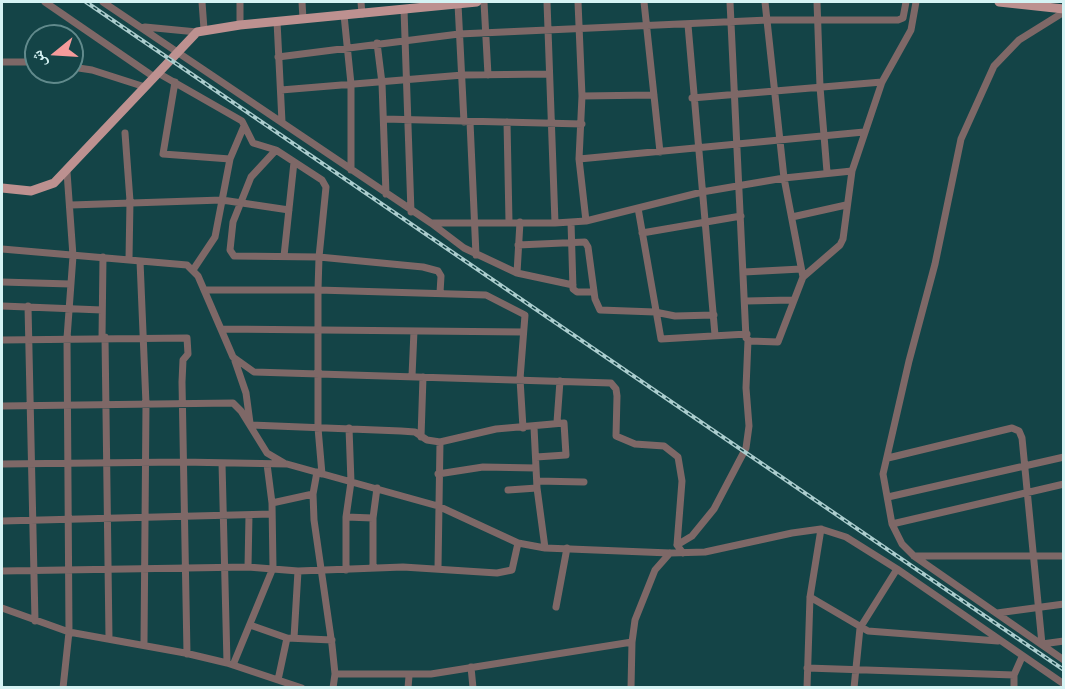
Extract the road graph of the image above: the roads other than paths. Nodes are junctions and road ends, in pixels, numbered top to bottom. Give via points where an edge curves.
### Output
1 (45, 2) edge
2 (202, 2) edge
3 (240, 2) edge
4 (302, 2) edge
5 (361, 2) edge
6 (477, 2) edge
7 (484, 2) edge
8 (547, 2) edge
9 (578, 2) edge
10 (644, 2) edge
11 (730, 2) edge
12 (765, 2) edge
13 (817, 2) edge
14 (906, 2) edge
15 (916, 2) edge
16 (999, 2) edge
17 (106, 3) edge
18 (452, 3) edge
19 (424, 4) edge
20 (404, 9) junction
21 (1064, 10) edge
22 (362, 14) junction
23 (344, 15) junction
24 (303, 19) junction
25 (768, 20) junction
26 (817, 20) junction
27 (277, 21) junction
28 (731, 22) junction
29 (240, 25) junction
30 (688, 25) junction
31 (142, 26) junction
32 (646, 27) junction
33 (580, 29) junction
34 (547, 30) junction
35 (200, 31) junction
36 (485, 33) junction
37 (459, 34) junction
38 (405, 40) junction
39 (377, 43) junction
40 (346, 47) junction
41 (178, 51) junction
42 (278, 57) junction
43 (2, 62) edge
44 (24, 62) edge
45 (84, 69) edge
46 (549, 74) junction
47 (156, 75) junction
48 (463, 75) junction
49 (488, 75) junction
50 (409, 80) junction
51 (175, 82) junction
52 (882, 82) junction
53 (382, 83) junction
54 (351, 84) junction
55 (145, 87) junction
56 (820, 87) junction
57 (281, 90) junction
58 (775, 92) junction
59 (736, 94) junction
60 (654, 95) junction
61 (582, 96) junction
62 (692, 98) junction
63 (384, 119) junction
64 (409, 120) junction
65 (282, 122) junction
66 (467, 122) junction
67 (507, 122) junction
68 (552, 122) junction
69 (582, 124) junction
70 (244, 126) junction
71 (864, 132) junction
72 (126, 133) dead end
73 (824, 134) junction
74 (780, 138) junction
75 (738, 143) junction
76 (697, 147) junction
77 (276, 150) junction
78 (660, 152) junction
79 (230, 159) junction
80 (579, 159) junction
81 (294, 162) junction
82 (351, 170) junction
83 (852, 171) junction
84 (67, 172) junction
85 (827, 172) junction
86 (784, 178) junction
87 (740, 186) junction
88 (2, 188) edge
89 (702, 192) junction
90 (386, 194) junction
91 (222, 200) junction
92 (130, 201) junction
93 (239, 202) junction
94 (71, 205) junction
95 (846, 205) junction
96 (638, 208) junction
97 (289, 210) junction
98 (411, 212) junction
99 (741, 216) junction
100 (792, 218) junction
101 (586, 221) junction
102 (476, 222) junction
103 (509, 222) junction
104 (520, 222) junction
105 (571, 222) junction
106 (431, 223) junction
107 (555, 223) junction
108 (705, 223) junction
109 (642, 233) junction
110 (571, 243) junction
111 (518, 245) junction
112 (2, 249) edge
113 (476, 255) junction
114 (73, 256) junction
115 (284, 256) junction
116 (103, 257) junction
117 (319, 257) junction
118 (129, 260) junction
119 (140, 261) junction
120 (193, 270) junction
121 (744, 272) junction
122 (517, 273) junction
123 (802, 273) junction
124 (2, 282) edge
125 (70, 284) junction
126 (573, 285) junction
127 (204, 290) junction
128 (318, 290) junction
129 (594, 292) junction
130 (440, 293) junction
131 (792, 300) junction
132 (746, 301) junction
133 (2, 306) edge
134 (28, 306) junction
135 (68, 309) junction
136 (102, 310) junction
137 (655, 312) junction
138 (714, 315) junction
139 (222, 329) junction
140 (318, 329) junction
141 (414, 331) junction
142 (523, 332) junction
143 (716, 335) junction
144 (104, 337) junction
145 (144, 337) junction
146 (747, 337) junction
147 (67, 338) junction
148 (28, 339) junction
149 (2, 340) edge
150 (233, 357) junction
151 (318, 373) junction
152 (412, 376) junction
153 (423, 376) junction
154 (520, 379) junction
155 (560, 381) junction
156 (183, 403) junction
157 (105, 404) junction
158 (146, 404) junction
159 (2, 406) edge
160 (30, 406) junction
161 (69, 407) junction
162 (557, 422) junction
163 (251, 426) junction
164 (534, 427) junction
165 (318, 428) junction
166 (349, 428) junction
167 (523, 428) junction
168 (422, 437) junction
169 (440, 442) junction
170 (536, 457) junction
171 (1064, 457) edge
172 (888, 458) junction
173 (107, 462) junction
174 (146, 462) junction
175 (184, 462) junction
176 (70, 463) junction
177 (222, 463) junction
178 (2, 464) edge
179 (31, 464) junction
180 (267, 464) junction
181 (287, 464) junction
182 (1024, 466) junction
183 (536, 468) junction
184 (320, 473) junction
185 (438, 474) junction
186 (351, 482) junction
187 (584, 482) dead end
188 (1064, 483) edge
189 (537, 484) junction
190 (377, 488) junction
191 (508, 489) dead end
192 (1026, 493) junction
193 (314, 494) junction
194 (888, 497) junction
195 (272, 503) junction
196 (438, 506) junction
197 (272, 514) junction
198 (249, 515) junction
199 (224, 516) junction
200 (70, 517) junction
201 (107, 517) junction
202 (183, 517) junction
203 (346, 517) junction
204 (373, 518) junction
205 (32, 519) junction
206 (147, 519) junction
207 (2, 521) edge
208 (892, 524) junction
209 (821, 529) junction
210 (518, 543) junction
211 (677, 545) junction
212 (545, 548) junction
213 (567, 548) junction
214 (683, 553) junction
215 (670, 554) junction
216 (1033, 555) junction
217 (914, 556) junction
218 (1064, 556) edge
219 (225, 567) junction
220 (248, 567) junction
221 (145, 568) junction
222 (185, 568) junction
223 (273, 568) junction
224 (373, 568) junction
225 (438, 568) junction
226 (108, 569) junction
227 (323, 569) junction
228 (897, 569) junction
229 (69, 570) junction
230 (346, 570) junction
231 (2, 571) edge
232 (35, 571) junction
233 (298, 571) junction
234 (810, 597) junction
235 (1064, 604) edge
236 (556, 607) dead end
237 (2, 608) edge
238 (1039, 608) junction
239 (997, 613) junction
240 (35, 621) junction
241 (250, 625) junction
242 (860, 628) junction
243 (69, 632) junction
244 (109, 638) junction
245 (290, 638) junction
246 (332, 640) junction
247 (1064, 641) edge
248 (632, 642) junction
249 (1001, 642) junction
250 (144, 644) junction
251 (1042, 644) junction
252 (187, 654) junction
253 (1022, 657) junction
254 (1064, 660) edge
255 (230, 664) junction
256 (471, 667) junction
257 (807, 668) junction
258 (855, 670) junction
259 (335, 674) junction
260 (1014, 675) junction
261 (409, 676) junction
262 (278, 680) junction
263 (1064, 684) edge
264 (63, 687) edge
265 (302, 687) edge
266 (333, 687) edge
267 (408, 687) edge
268 (473, 687) edge
269 (631, 687) edge
270 (807, 687) edge
271 (854, 687) edge
272 (1014, 687) edge

1 - 47 street
2 - 35 street
3 - 29 street
4 - 24 street
5 - 22 street
6 - 18 main road
7 - 36 street
8 - 34 street
9 - 33 street
10 - 32 street
11 - 28 street
12 - 25 street
13 - 26 street
14 - 26 street via 903,18 898,20
15 - 52 street via 908,38
16 - 21 main road
17 - 31 street
18 - 19 main road
18 - 37 street
19 - 20 main road
20 - 22 main road
20 - 38 street
21 - 172 street via 1019,40 994,66 961,139
22 - 23 main road
23 - 24 main road
23 - 40 street
24 - 27 main road
25 - 26 street
25 - 28 street
25 - 58 street
26 - 56 street
27 - 29 main road
27 - 42 street
28 - 30 street
28 - 59 street
29 - 35 main road
30 - 32 street
30 - 62 street
31 - 35 street
31 - 41 street
32 - 33 street
32 - 60 street
33 - 34 street
33 - 61 street
34 - 36 street
34 - 46 street
35 - 41 main road
36 - 37 street
36 - 49 street
37 - 38 street
37 - 48 street
38 - 39 street
38 - 50 street
39 - 40 street
39 - 53 street
40 - 42 street
40 - 54 street
41 - 47 main road
41 - 65 street
42 - 57 street
43 - 44 street
45 - 55 street
46 - 49 street
46 - 68 street
47 - 51 street
47 - 55 main road
48 - 49 street
48 - 50 street
48 - 66 street
50 - 53 street
50 - 64 street
51 - 70 street via 242,121
51 - 79 street via 163,154
52 - 56 street
52 - 71 street
53 - 54 street
53 - 63 street
54 - 57 street
54 - 82 street
55 - 84 main road
56 - 58 street
56 - 73 street
57 - 65 street
58 - 59 street
58 - 74 street
59 - 62 street
59 - 75 street
60 - 61 street
60 - 78 street
61 - 69 street
62 - 76 street
63 - 64 street
63 - 90 street
64 - 66 street
64 - 98 street
65 - 82 street
66 - 67 street
66 - 102 street
67 - 68 street
67 - 103 street
68 - 69 street
68 - 107 street
69 - 80 street
70 - 77 street via 253,142
70 - 79 street
71 - 73 street
71 - 83 street
72 - 92 street
73 - 74 street
73 - 85 street
74 - 75 street
74 - 86 street
75 - 76 street
75 - 87 street
76 - 78 street
76 - 89 street
77 - 81 street
77 - 93 street via 251,177
78 - 80 street
79 - 91 street
80 - 101 street
81 - 97 street
81 - 117 street via 322,180 326,188
82 - 90 street
83 - 85 street
83 - 95 street
84 - 88 main road via 38,190
84 - 94 street
85 - 86 street
86 - 87 street
86 - 100 street
87 - 89 street
87 - 99 street
89 - 96 street
89 - 108 street
90 - 98 street
91 - 92 street
91 - 93 street
91 - 120 street via 215,237
92 - 94 street
92 - 118 street
93 - 97 street
93 - 115 street via 232,222 231,253
94 - 114 street
95 - 100 street
95 - 123 street via 840,245
96 - 101 street
96 - 109 street
97 - 115 street
98 - 106 street
99 - 108 street
99 - 121 street
100 - 123 street
101 - 105 street
102 - 103 street
102 - 106 street
102 - 113 street
103 - 104 street
104 - 107 street
104 - 111 street
105 - 107 street
105 - 110 street
106 - 113 street
108 - 109 street
108 - 138 street
109 - 137 street
110 - 111 street
110 - 126 street
110 - 129 street via 587,244
111 - 122 street
112 - 114 street
113 - 122 street
114 - 116 street
114 - 125 street
115 - 117 street
116 - 118 street
116 - 136 street
117 - 128 street
117 - 130 street via 438,271
118 - 119 street
119 - 120 street via 182,262
119 - 145 street
120 - 127 street
121 - 123 street
121 - 132 street
122 - 126 street
123 - 131 street
124 - 125 street
125 - 135 street
126 - 129 street via 577,292
127 - 128 street
127 - 139 street
128 - 130 street
128 - 140 street
129 - 137 street via 600,310
130 - 142 street via 486,295 525,315
131 - 132 street
131 - 146 street via 778,342
132 - 146 street
133 - 134 street
134 - 135 street
134 - 148 street
135 - 136 street
135 - 147 street
136 - 144 street
137 - 138 street
137 - 143 street via 661,339
138 - 143 street
139 - 140 street
139 - 150 street
140 - 141 street
140 - 151 street
141 - 142 street
141 - 152 street
142 - 154 street
143 - 146 street
144 - 145 street
144 - 147 street
144 - 157 street
145 - 156 street via 187,338
145 - 158 street
146 - 211 street via 746,448 714,509 687,542
147 - 148 street
147 - 161 street
148 - 149 street
148 - 160 street
150 - 151 street via 254,372
150 - 163 street via 246,393
151 - 152 street
151 - 165 street
152 - 153 street
153 - 154 street
153 - 168 street
154 - 155 street
154 - 167 street
155 - 162 street
155 - 211 street via 614,385 616,436 635,444 664,446 678,458 682,481
156 - 158 street
156 - 163 street via 233,403
156 - 175 street
157 - 158 street
157 - 161 street
157 - 173 street
158 - 174 street
159 - 160 street
160 - 161 street
160 - 179 street
161 - 176 street
162 - 164 street
162 - 170 street via 565,425 566,455
163 - 165 street
163 - 181 street via 267,453
164 - 167 street
164 - 170 street
165 - 166 street
165 - 184 street
166 - 168 street via 408,431
166 - 186 street
167 - 169 street via 486,431
168 - 169 street
169 - 185 street
170 - 183 street
171 - 182 street
172 - 182 street via 1012,428 1022,438
172 - 194 street via 883,474
173 - 174 street
173 - 176 street
173 - 201 street
174 - 175 street
174 - 206 street
175 - 177 street
175 - 202 street
176 - 179 street
176 - 200 street
177 - 180 street
177 - 199 street
178 - 179 street
179 - 205 street
180 - 181 street
180 - 195 street
181 - 184 street
182 - 192 street
182 - 194 street
183 - 185 street via 483,467
183 - 189 street
184 - 186 street
184 - 193 street
185 - 196 street
186 - 190 street
186 - 203 street
187 - 189 street
188 - 192 street
189 - 191 street
189 - 212 street
190 - 196 street
190 - 204 street
192 - 208 street
192 - 216 street
193 - 195 street
193 - 227 street via 314,520
194 - 208 street
195 - 197 street
196 - 210 street
196 - 225 street
197 - 198 street
197 - 223 street
198 - 199 street
198 - 220 street
199 - 202 street
199 - 219 street
200 - 201 street
200 - 205 street
200 - 229 street
201 - 206 street
201 - 226 street
202 - 206 street
202 - 222 street
203 - 204 street
203 - 230 street
204 - 224 street
205 - 207 street
205 - 232 street
206 - 221 street
208 - 217 street via 902,544
209 - 214 street
209 - 228 street via 846,537
209 - 234 street
210 - 212 street
210 - 225 street via 514,567 508,572
211 - 214 street
212 - 213 street
213 - 215 street
213 - 236 street
214 - 215 street
215 - 248 street via 655,570 640,606
216 - 217 street
216 - 218 street
216 - 238 street
217 - 239 street
219 - 220 street
219 - 222 street
219 - 255 street
220 - 223 street
221 - 222 street
221 - 226 street
221 - 250 street
222 - 252 street
223 - 233 street
223 - 241 street
224 - 225 street
224 - 230 street
226 - 229 street
226 - 244 street
227 - 230 street
227 - 233 street
227 - 246 street
228 - 242 street
228 - 249 street
229 - 232 street
229 - 243 street
231 - 232 street
232 - 240 street
233 - 245 street
234 - 242 street
234 - 257 street
235 - 238 street
237 - 240 street
238 - 239 street
238 - 251 street
239 - 251 street
240 - 243 street
241 - 245 street
241 - 255 street
242 - 249 street
242 - 258 street
243 - 244 street
243 - 264 street
244 - 250 street
245 - 246 street
245 - 262 street
246 - 259 street
247 - 251 street
248 - 256 street
248 - 269 street
249 - 253 street
250 - 252 street
251 - 254 street
252 - 255 street
253 - 260 street
253 - 263 street
255 - 262 street
256 - 261 street
256 - 268 street
257 - 258 street
257 - 270 street
258 - 260 street
258 - 271 street
259 - 261 street
259 - 266 street
260 - 272 street
261 - 267 street
262 - 265 street

